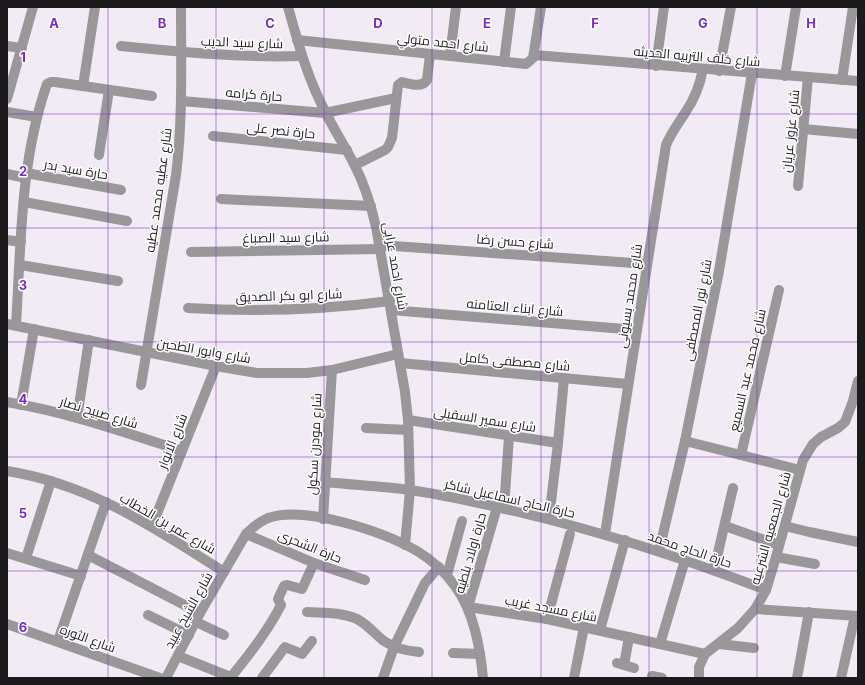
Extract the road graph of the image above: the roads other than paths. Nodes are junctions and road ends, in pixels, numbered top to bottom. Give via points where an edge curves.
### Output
1 (33, 7) edge
2 (95, 7) edge
3 (181, 7) edge
4 (288, 7) edge
5 (456, 7) edge
6 (511, 7) edge
7 (540, 7) edge
8 (664, 7) edge
9 (731, 7) edge
10 (796, 7) edge
11 (853, 7) edge
12 (297, 40) junction
13 (7, 46) edge
14 (121, 46) dead end
15 (22, 48) junction
16 (181, 52) junction
17 (430, 54) junction
18 (534, 55) junction
19 (302, 56) junction
20 (450, 56) junction
21 (504, 62) junction
22 (656, 66) junction
23 (703, 69) junction
24 (719, 71) junction
25 (752, 73) junction
26 (785, 76) junction
27 (808, 77) junction
28 (842, 80) junction
29 (858, 81) edge
30 (83, 86) junction
31 (109, 90) junction
32 (152, 96) dead end
33 (396, 98) junction
34 (7, 99) edge
35 (181, 101) junction
36 (7, 112) edge
37 (326, 113) junction
38 (37, 117) junction
39 (803, 129) junction
40 (858, 134) edge
41 (213, 136) dead end
42 (347, 150) junction
43 (98, 156) dead end
44 (355, 165) junction
45 (7, 174) edge
46 (26, 176) junction
47 (798, 186) dead end
48 (121, 190) dead end
49 (221, 200) dead end
50 (24, 202) junction
51 (371, 206) junction
52 (126, 221) dead end
53 (7, 240) edge
54 (21, 242) junction
55 (381, 247) junction
56 (191, 252) dead end
57 (647, 264) junction
58 (20, 265) junction
59 (118, 281) dead end
60 (779, 290) dead end
61 (390, 306) junction
62 (188, 308) dead end
63 (11, 325) edge
64 (34, 329) junction
65 (637, 330) junction
66 (89, 340) junction
67 (146, 352) junction
68 (399, 359) junction
69 (216, 366) junction
70 (332, 370) junction
71 (564, 378) junction
72 (858, 381) edge
73 (628, 384) junction
74 (141, 385) dead end
75 (7, 402) edge
76 (855, 402) edge
77 (21, 404) junction
78 (77, 418) junction
79 (408, 425) junction
80 (366, 428) dead end
81 (508, 436) junction
82 (685, 441) junction
83 (558, 443) junction
84 (182, 451) junction
85 (741, 455) junction
86 (800, 470) junction
87 (7, 471) edge
88 (51, 482) junction
89 (325, 482) junction
90 (733, 488) dead end
91 (410, 490) junction
92 (106, 502) junction
93 (500, 508) junction
94 (323, 519) junction
95 (549, 519) junction
96 (462, 522) dead end
97 (152, 526) junction
98 (725, 526) junction
99 (785, 526) junction
100 (246, 534) junction
101 (570, 534) dead end
102 (605, 534) junction
103 (625, 540) junction
104 (858, 542) edge
105 (405, 545) junction
106 (779, 545) junction
107 (659, 551) junction
108 (7, 553) edge
109 (88, 555) junction
110 (776, 557) junction
111 (26, 558) junction
112 (685, 560) junction
113 (314, 563) junction
114 (815, 564) dead end
115 (439, 568) junction
116 (714, 570) junction
117 (224, 572) junction
118 (447, 575) junction
119 (81, 576) junction
120 (364, 580) dead end
121 (766, 590) junction
122 (468, 607) junction
123 (755, 609) junction
124 (307, 612) dead end
125 (809, 612) junction
126 (148, 615) dead end
127 (856, 616) edge
128 (198, 618) junction
129 (547, 619) junction
130 (7, 624) edge
131 (584, 627) junction
132 (600, 630) junction
133 (189, 635) junction
134 (224, 635) dead end
135 (630, 637) junction
136 (312, 641) dead end
137 (58, 642) junction
138 (660, 644) junction
139 (719, 644) junction
140 (394, 647) junction
141 (754, 648) dead end
142 (419, 652) dead end
143 (453, 653) dead end
144 (480, 654) junction
145 (705, 654) junction
146 (178, 656) junction
147 (634, 668) dead end
148 (160, 678) edge
149 (166, 678) edge
150 (232, 678) edge
151 (262, 678) edge
152 (383, 678) edge
153 (483, 678) edge
154 (574, 678) edge
155 (699, 678) edge
156 (797, 678) edge
157 (841, 678) edge

1 - 15 street
2 - 30 street
3 - 16 street, شارع عطيه محمد عطيه
4 - 12 street, شارع احمد عرابى
5 - 20 street
6 - 21 street
7 - 18 street
8 - 22 street
9 - 24 street
10 - 26 street
11 - 28 street
12 - 17 street, شارع احمد متولي
12 - 19 street, شارع احمد عرابى
13 - 15 street
14 - 16 street, شارع سيد الديب
15 - 34 street
16 - 19 street, شارع سيد الديب via 241,56
16 - 35 street, شارع عطيه محمد عطيه
17 - 20 street, شارع احمد متولي
17 - 33 street via 426,81 422,85 400,83
18 - 21 street, شارع احمد متولي via 526,64
18 - 22 street, شارع خلف التربيه الحديثه
19 - 37 street, شارع احمد عرابى
20 - 21 street, شارع احمد متولي
22 - 23 street, شارع خلف التربيه الحديثه
23 - 24 street, شارع خلف التربيه الحديثه
23 - 57 street, شارع محمد بسيونى via 691,103 673,129 666,145
24 - 25 street, شارع خلف التربيه الحديثه
25 - 26 street, شارع خلف التربيه الحديثه
25 - 82 street, شارع نور المصطفى via 719,271
26 - 27 street, شارع خلف التربيه الحديثه
27 - 28 street, شارع خلف التربيه الحديثه
27 - 39 street, شارع عزوز عريان
28 - 29 street, شارع خلف التربيه الحديثه
30 - 31 street
30 - 38 street via 49,83
31 - 32 street
31 - 43 street
33 - 37 street, حارة كرامه
33 - 44 street via 392,138 388,147
35 - 37 street, حارة كرامه
35 - 67 street, شارع عطيه محمد عطيه via 176,175
36 - 38 street
37 - 42 street, شارع احمد عرابى
38 - 46 street
39 - 40 street
39 - 47 street, شارع عزوز عريان
41 - 42 street, حارة نصر على
42 - 44 street, شارع احمد عرابى
44 - 51 street, شارع احمد عرابى
45 - 46 street, حارة سيد بدر
46 - 48 street, حارة سيد بدر
46 - 50 street
49 - 51 street
50 - 52 street
50 - 54 street
51 - 55 street, شارع احمد عرابى
53 - 54 street
54 - 58 street
55 - 56 street, شارع سيد الصباغ
55 - 57 street, شارع حسن رضا
55 - 61 street, شارع احمد عرابى
57 - 65 street, شارع محمد بسيونى
58 - 59 street
58 - 63 street
60 - 85 street, شارع محمد عبد السميع
61 - 62 street, شارع ابو بكر الصديق via 242,311
61 - 65 street, شارع ابناء العتامنه
61 - 68 street, شارع احمد عرابى
63 - 64 street, شارع وابور الطحين
64 - 66 street, شارع وابور الطحين
64 - 77 street
65 - 73 street, شارع محمد بسيونى
66 - 67 street, شارع وابور الطحين
66 - 78 street
67 - 69 street, شارع وابور الطحين
67 - 74 street, شارع عطيه محمد عطيه
68 - 70 street, شارع وابور الطحين
68 - 71 street, شارع مصطفى كامل
68 - 79 street, شارع احمد عرابى
69 - 70 street, شارع وابور الطحين via 257,373 282,374
69 - 84 street, شارع الانوار
70 - 89 street, شارع مودرن سكول
71 - 73 street, شارع مصطفى كامل
71 - 83 street
72 - 76 street, شارع الجمعيه الشرعيه
73 - 102 street, شارع محمد بسيونى
75 - 77 street, شارع صبيح نصار
76 - 86 street, شارع الجمعيه الشرعيه via 845,422 813,444
77 - 78 street, شارع صبيح نصار
78 - 84 street, شارع صبيح نصار
79 - 80 street, شارع سمير السقيلى
79 - 81 street, شارع سمير السقيلى
79 - 91 street, شارع احمد عرابى
81 - 83 street, شارع سمير السقيلى
81 - 93 street, حارة اولاد بلطيه
82 - 85 street
82 - 107 street, شارع نور المصطفى
83 - 95 street
84 - 97 street, شارع الانوار
85 - 86 street
86 - 99 street, شارع الجمعيه الشرعيه
87 - 88 street, شارع عمر بن الخطاب
88 - 92 street, شارع عمر بن الخطاب
88 - 111 street
89 - 91 street, حارة الحاج اسماعيل شاكر
89 - 94 street, شارع مودرن سكول
90 - 98 street
91 - 93 street, حارة الحاج اسماعيل شاكر
91 - 105 street, شارع احمد عرابى
92 - 97 street, شارع عمر بن الخطاب
92 - 109 street
93 - 95 street, حارة الحاج اسماعيل شاكر
93 - 122 street, حارة اولاد بلطيه
94 - 100 street via 282,515 257,524
94 - 105 street via 365,529
95 - 102 street, حارة الحاج اسماعيل شاكر
96 - 118 street
97 - 117 street, شارع عمر بن الخطاب
98 - 106 street
98 - 116 street
99 - 104 street
99 - 106 street, شارع الجمعيه الشرعيه
100 - 113 street, حارة الشحرى
100 - 117 street, شارع الشيخ عبيد
101 - 129 street
102 - 103 street, حارة الحاج محمد
103 - 107 street, حارة الحاج محمد
103 - 132 street
105 - 115 street
106 - 110 street, شارع الجمعيه الشرعيه
107 - 112 street, حارة الحاج محمد
108 - 111 street
109 - 119 street
109 - 128 street
110 - 114 street
110 - 121 street, شارع الجمعيه الشرعيه
111 - 119 street
112 - 116 street, حارة الحاج محمد
112 - 138 street
113 - 120 street, حارة الشحرى
113 - 150 street via 302,589 284,586 278,599 280,605 272,621
115 - 118 street
115 - 140 street via 425,582
116 - 121 street, حارة الحاج محمد
117 - 128 street, شارع الشيخ عبيد
118 - 122 street
119 - 137 street
121 - 123 street, شارع الجمعيه الشرعيه
122 - 129 street, شارع مسجد غريب
122 - 144 street
123 - 125 street
123 - 139 street, شارع الجمعيه الشرعيه
124 - 140 street via 335,613 352,618 367,625
125 - 127 street
125 - 156 street
126 - 133 street
127 - 157 street
128 - 133 street, شارع الشيخ عبيد
128 - 134 street
129 - 131 street, شارع مسجد غريب
130 - 137 street, شارع الثوره
131 - 132 street, شارع مسجد غريب
131 - 154 street
132 - 135 street, شارع مسجد غريب
133 - 146 street, شارع الشيخ عبيد
135 - 138 street, شارع مسجد غريب
135 - 147 street via 620,664
136 - 151 street via 302,654 285,647
137 - 148 street, شارع الثوره
138 - 145 street, شارع مسجد غريب
139 - 141 street
139 - 145 street, شارع الجمعيه الشرعيه
140 - 142 street
140 - 152 street
143 - 144 street
144 - 153 street
145 - 155 street via 699,667
146 - 149 street, شارع الشيخ عبيد
146 - 150 street

